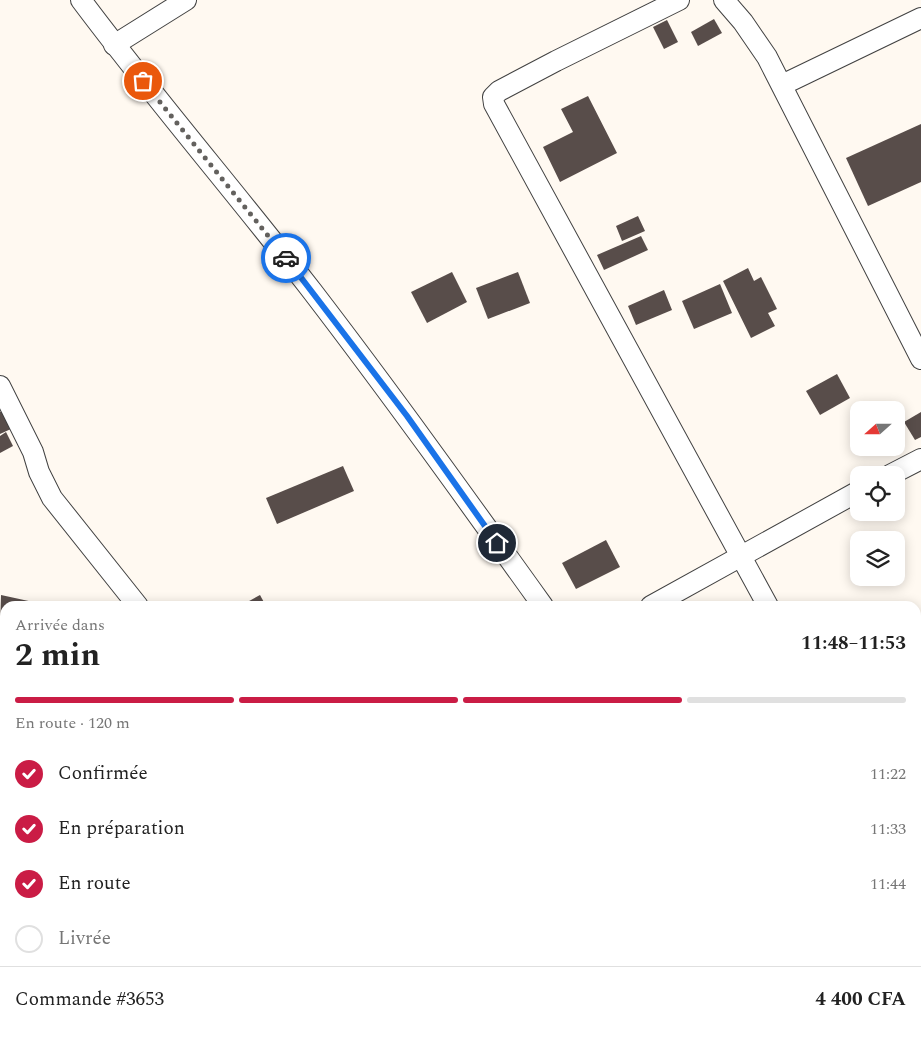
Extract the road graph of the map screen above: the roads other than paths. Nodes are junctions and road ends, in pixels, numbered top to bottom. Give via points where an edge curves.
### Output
1 (81, 0) edge
2 (186, 0) edge
3 (679, 0) edge
4 (724, 0) edge
5 (921, 18) edge
6 (114, 45) junction
7 (782, 85) junction
8 (921, 359) edge
9 (0, 386) edge
10 (921, 459) edge
11 (905, 467) edge
12 (850, 496) edge
13 (740, 556) junction
14 (134, 601) edge
15 (538, 601) edge
16 (660, 601) edge
17 (765, 601) edge

1 - 6 street
2 - 6 street
3 - 13 street via 548,65 493,97
4 - 7 street via 768,57
5 - 7 street
6 - 15 street via 317,298 407,416
7 - 8 street
9 - 14 street via 52,498
10 - 11 street
12 - 13 street
13 - 16 street
13 - 17 street

